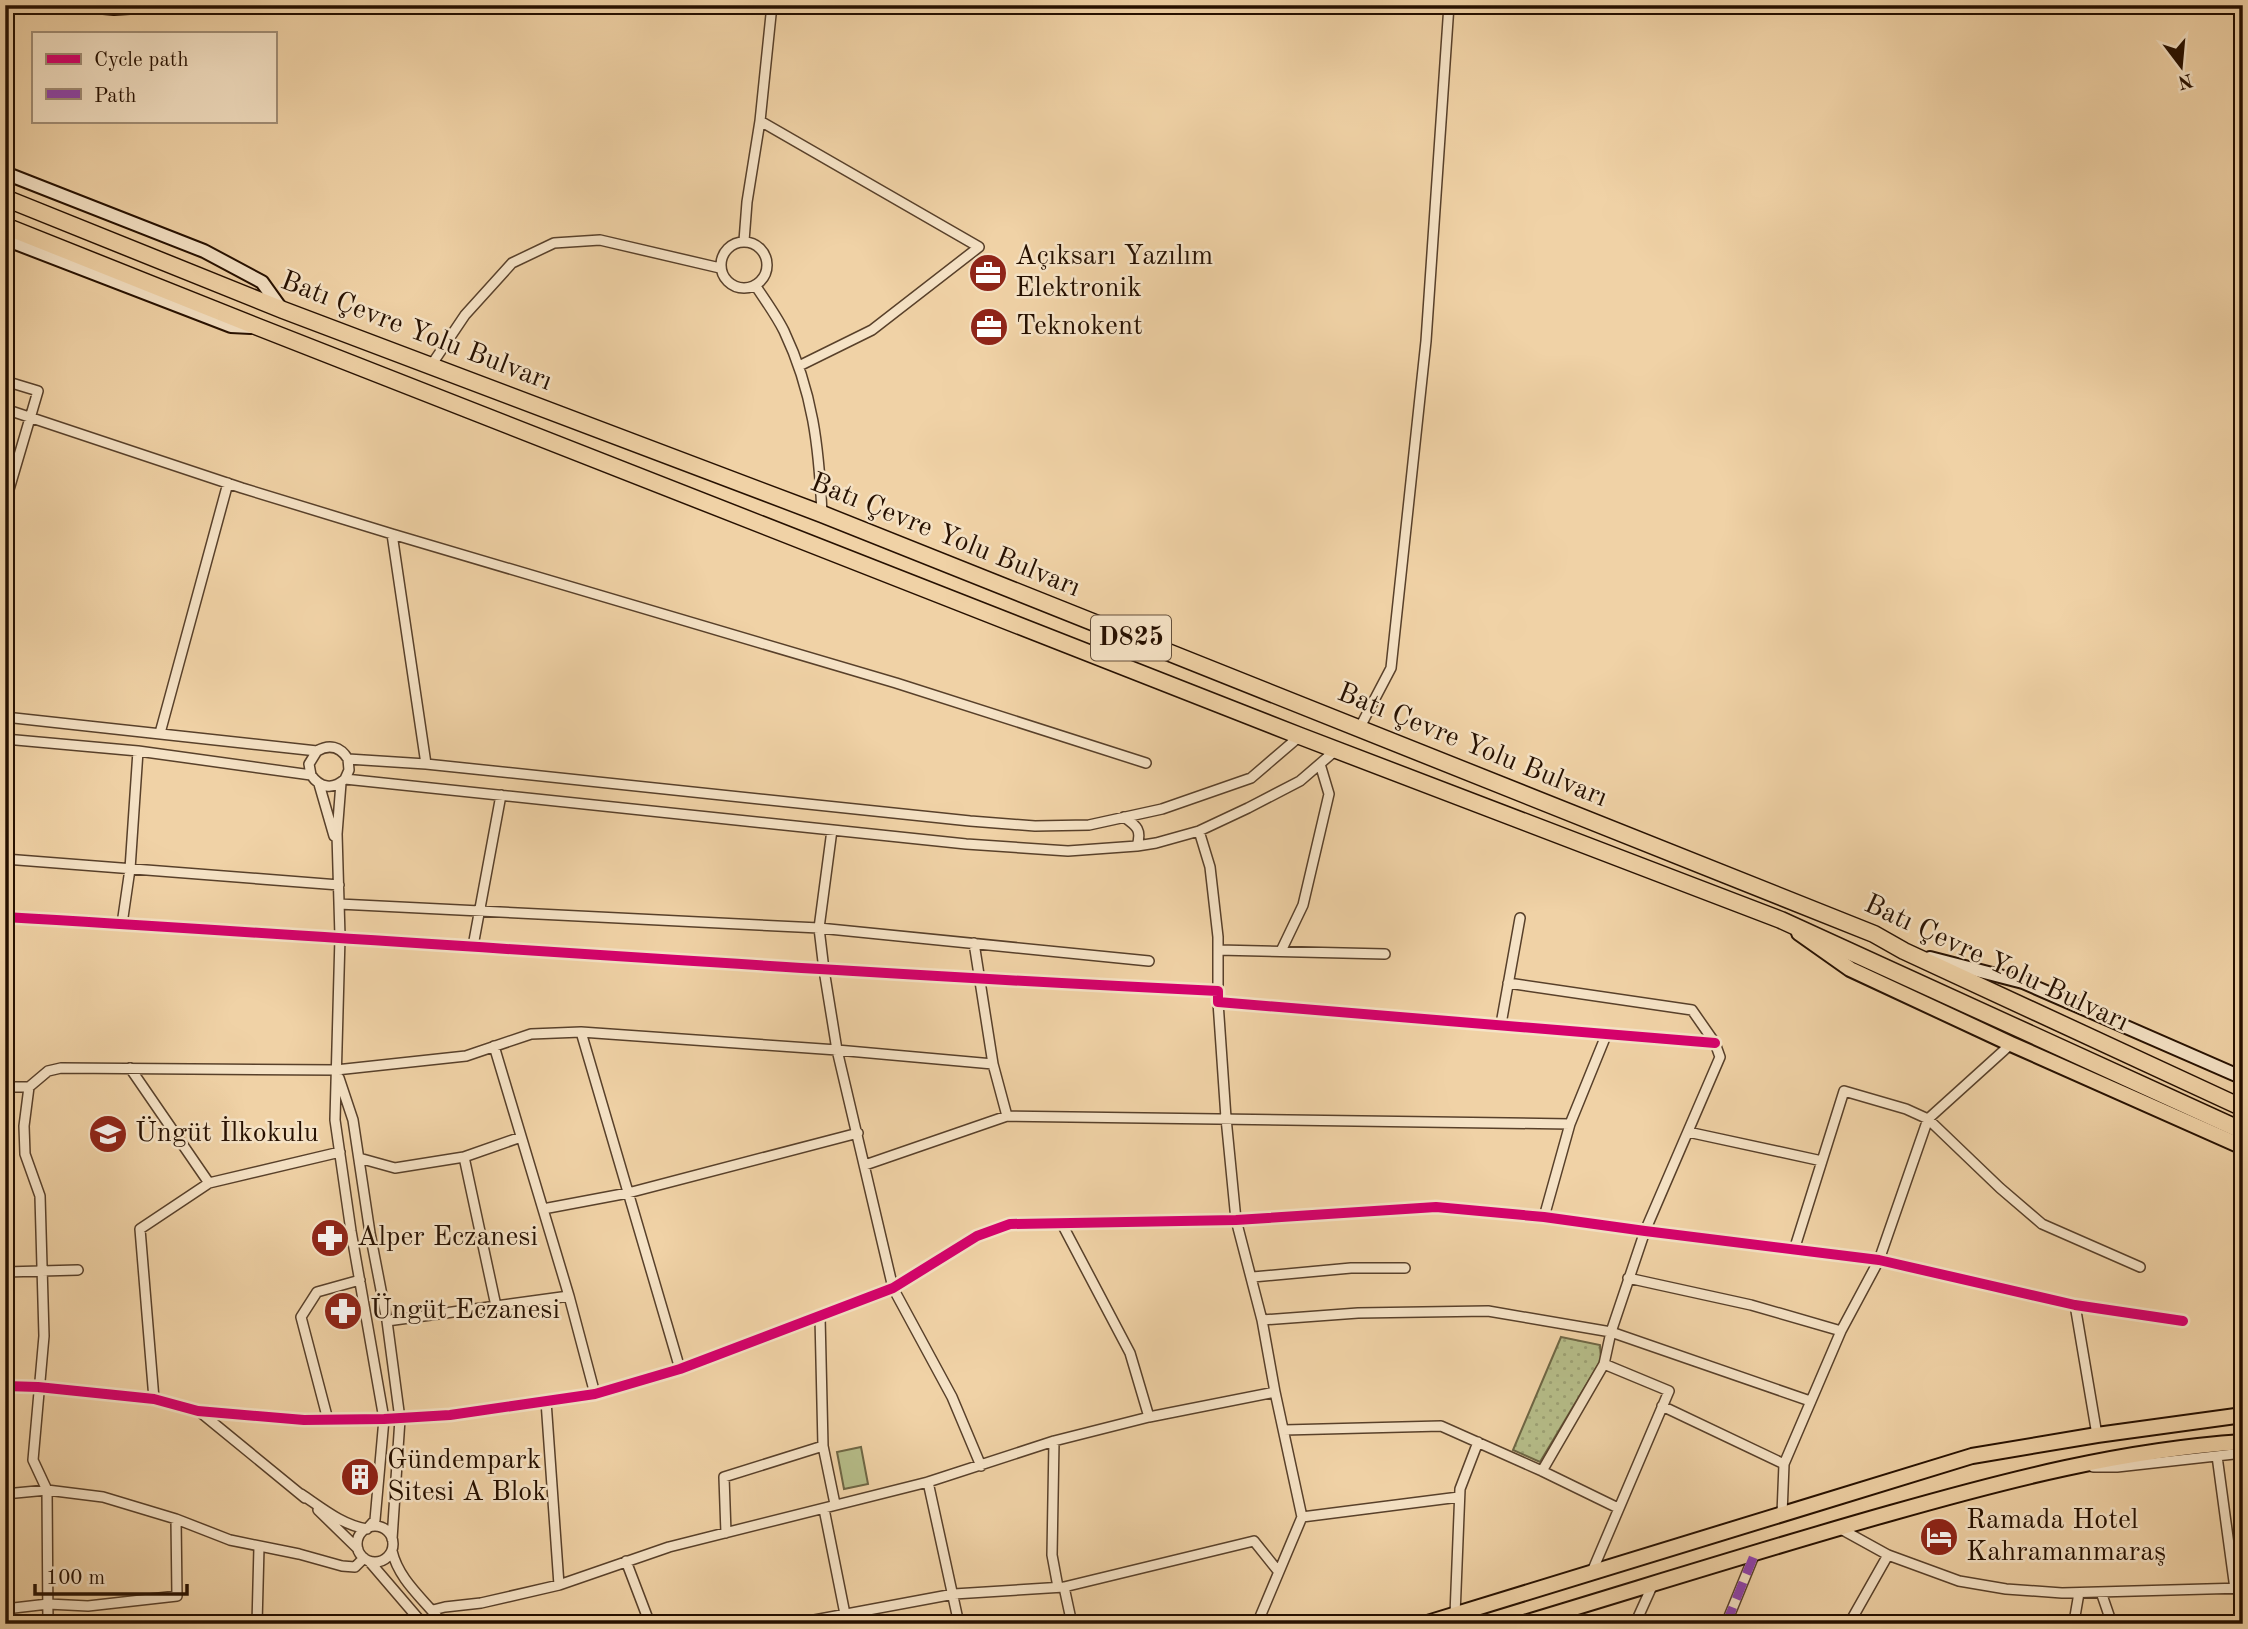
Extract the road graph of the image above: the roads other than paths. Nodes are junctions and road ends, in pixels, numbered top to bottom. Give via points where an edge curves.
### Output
1 (81, 5) edge
2 (162, 5) edge
3 (772, 5) edge
4 (1449, 5) edge
5 (760, 121) junction
6 (5, 173) edge
7 (5, 198) edge
8 (5, 226) edge
9 (5, 239) edge
10 (744, 241) junction
11 (720, 268) junction
12 (755, 285) junction
13 (283, 310) junction
14 (258, 327) junction
15 (799, 366) junction
16 (430, 367) junction
17 (5, 381) edge
18 (5, 409) edge
19 (30, 416) junction
20 (228, 483) junction
21 (5, 502) edge
22 (822, 514) junction
23 (392, 534) junction
24 (5, 717) edge
25 (1359, 729) junction
26 (160, 733) junction
27 (1300, 736) junction
28 (5, 739) edge
29 (1336, 750) junction
30 (138, 751) junction
31 (317, 751) junction
32 (348, 759) junction
33 (1146, 763) dead end
34 (426, 764) junction
35 (1320, 764) junction
36 (311, 775) junction
37 (343, 781) junction
38 (319, 784) junction
39 (501, 795) junction
40 (1124, 817) junction
41 (832, 830) junction
42 (1199, 831) junction
43 (1137, 846) junction
44 (338, 848) junction
45 (5, 859) edge
46 (130, 869) junction
47 (339, 885) junction
48 (339, 904) junction
49 (480, 912) junction
50 (5, 917) edge
51 (1520, 918) dead end
52 (1781, 920) junction
53 (122, 924) junction
54 (819, 928) junction
55 (340, 937) junction
56 (974, 943) junction
57 (473, 946) junction
58 (1218, 950) junction
59 (1281, 951) junction
60 (1904, 951) junction
61 (1385, 954) dead end
62 (1149, 961) dead end
63 (824, 970) junction
64 (980, 980) junction
65 (1508, 983) junction
66 (1218, 991) junction
67 (1218, 1002) junction
68 (1501, 1024) junction
69 (581, 1032) junction
70 (1607, 1033) junction
71 (1715, 1043) junction
72 (2011, 1044) junction
73 (494, 1046) junction
74 (837, 1050) junction
75 (993, 1064) junction
76 (130, 1068) junction
77 (337, 1070) junction
78 (2243, 1078) edge
79 (5, 1087) edge
80 (29, 1087) junction
81 (2243, 1108) edge
82 (1007, 1116) junction
83 (1226, 1118) junction
84 (1928, 1119) junction
85 (1570, 1124) junction
86 (2243, 1131) edge
87 (1688, 1132) junction
88 (858, 1133) junction
89 (521, 1137) junction
90 (2243, 1147) edge
91 (340, 1152) junction
92 (464, 1157) junction
93 (359, 1158) junction
94 (1822, 1161) junction
95 (865, 1165) junction
96 (209, 1183) junction
97 (628, 1193) junction
98 (543, 1209) junction
99 (1544, 1217) junction
100 (1237, 1220) junction
101 (1062, 1224) junction
102 (1644, 1231) junction
103 (1794, 1250) junction
104 (1879, 1260) junction
105 (2140, 1267) dead end
106 (1405, 1268) dead end
107 (78, 1270) dead end
108 (43, 1271) junction
109 (5, 1272) edge
110 (1253, 1277) junction
111 (1628, 1278) junction
112 (360, 1280) junction
113 (893, 1288) junction
114 (569, 1296) junction
115 (2074, 1305) junction
116 (496, 1306) junction
117 (820, 1317) junction
118 (1262, 1320) junction
119 (387, 1321) junction
120 (2183, 1321) dead end
121 (1841, 1331) junction
122 (1611, 1332) junction
123 (1604, 1364) junction
124 (680, 1369) junction
125 (5, 1386) edge
126 (38, 1387) junction
127 (1275, 1392) junction
128 (595, 1394) junction
129 (154, 1399) junction
130 (546, 1401) junction
131 (1810, 1401) junction
132 (1662, 1405) junction
133 (198, 1410) junction
134 (2243, 1415) edge
135 (1149, 1417) junction
136 (384, 1419) junction
137 (400, 1419) junction
138 (328, 1420) junction
139 (1284, 1430) junction
140 (2096, 1435) junction
141 (1054, 1441) junction
142 (1478, 1442) junction
143 (2243, 1442) edge
144 (823, 1446) junction
145 (2243, 1453) edge
146 (2217, 1456) junction
147 (1784, 1464) junction
148 (981, 1466) junction
149 (2070, 1468) junction
150 (1542, 1471) junction
151 (928, 1482) junction
152 (47, 1490) junction
153 (5, 1494) edge
154 (301, 1494) junction
155 (1459, 1497) junction
156 (835, 1504) junction
157 (1618, 1508) junction
158 (824, 1509) junction
159 (1782, 1514) junction
160 (1301, 1517) junction
161 (177, 1519) junction
162 (1839, 1528) junction
163 (367, 1529) junction
164 (726, 1534) junction
165 (392, 1539) junction
166 (259, 1547) junction
167 (358, 1549) junction
168 (392, 1550) junction
169 (1755, 1553) junction
170 (1888, 1555) junction
171 (366, 1559) junction
172 (626, 1561) junction
173 (1278, 1571) junction
174 (1591, 1574) junction
175 (1653, 1584) junction
176 (559, 1585) junction
177 (1061, 1587) junction
178 (2239, 1589) edge
179 (2101, 1592) junction
180 (2078, 1593) junction
181 (954, 1594) junction
182 (48, 1604) junction
183 (5, 1609) edge
184 (433, 1611) junction
185 (1455, 1615) junction
186 (846, 1619) edge
187 (48, 1624) edge
188 (257, 1624) edge
189 (423, 1624) edge
190 (443, 1624) edge
191 (650, 1624) edge
192 (793, 1624) edge
193 (959, 1624) edge
194 (1072, 1624) edge
195 (1256, 1624) edge
196 (1424, 1624) edge
197 (1521, 1624) edge
198 (1636, 1624) edge
199 (1727, 1624) edge
200 (1849, 1624) edge
201 (2072, 1624) edge
202 (2112, 1624) edge

1 - 2 street
3 - 5 street
4 - 25 street via 1426,341 1391,668
5 - 10 street
5 - 15 street via 979,247 872,330
6 - 13 street via 204,251 262,282
7 - 13 highway, Batı Çevre Yolu Bulvarı / D825
8 - 14 highway, Batı Çevre Yolu Bulvarı / D825
9 - 14 street via 231,326
10 - 11 street via 723,253
10 - 12 street via 759,247 767,260 765,274
11 - 12 street via 733,286
11 - 16 street via 600,240 554,243 512,263 465,315
12 - 15 street via 783,328
13 - 16 highway, Batı Çevre Yolu Bulvarı / D825
14 - 27 highway, Batı Çevre Yolu Bulvarı / D825
15 - 22 street via 814,419
16 - 22 highway, Batı Çevre Yolu Bulvarı / D825
17 - 19 street via 38,391
18 - 19 street
19 - 20 street
19 - 21 street
20 - 23 street
20 - 26 street
22 - 25 highway, Batı Çevre Yolu Bulvarı / D825
23 - 33 street via 896,683
23 - 34 street
24 - 26 street
25 - 60 highway, Batı Çevre Yolu Bulvarı / D825 via 1874,934
26 - 31 street
27 - 29 highway, Batı Çevre Yolu Bulvarı / D825
27 - 40 street via 1251,778 1162,809
28 - 30 street
29 - 35 street
29 - 52 highway, Batı Çevre Yolu Bulvarı / D825
30 - 36 street
30 - 46 street
31 - 32 street via 332,747
31 - 36 street via 309,764
32 - 34 street
32 - 37 street
34 - 40 street via 1035,826 1089,825
35 - 42 street via 1300,781
35 - 59 street via 1329,794 1303,905
36 - 38 street
37 - 38 street via 331,787
37 - 39 street
37 - 44 street
38 - 44 street
39 - 41 street
39 - 49 street
40 - 43 street via 1138,830
41 - 43 street via 1068,851
41 - 54 street
42 - 43 street
42 - 58 street via 1210,867
44 - 47 street
45 - 46 street
46 - 47 street
46 - 53 street
47 - 48 street
48 - 49 street
48 - 55 street
49 - 54 street
49 - 57 street
50 - 53 street
51 - 65 street
52 - 72 main road via 1850,969
52 - 86 highway, Batı Çevre Yolu Bulvarı / D825
53 - 55 street
54 - 56 street
54 - 63 street
55 - 57 street
55 - 77 street
56 - 62 street
56 - 64 street
57 - 63 street
58 - 59 street
58 - 66 street
59 - 61 street
60 - 78 street via 2023,982
60 - 81 highway, Batı Çevre Yolu Bulvarı / D825
63 - 64 street
63 - 74 street
64 - 66 street
64 - 75 street
65 - 68 street
65 - 71 street via 1692,1010
66 - 67 street
67 - 68 street
67 - 83 street
68 - 70 street
69 - 73 street via 531,1034
69 - 74 street
69 - 97 street
70 - 71 street
70 - 85 street
71 - 87 street via 1720,1057
72 - 84 street
72 - 90 main road
73 - 77 street via 466,1056
73 - 89 street
74 - 75 street
74 - 88 street
75 - 82 street
76 - 77 street
76 - 80 street via 61,1068 48,1071
76 - 96 street
77 - 91 street via 335,1120
77 - 93 street
79 - 80 street
80 - 108 street via 25,1154 40,1196
82 - 83 street
82 - 95 street
83 - 85 street
83 - 100 street
84 - 94 street via 1844,1091
84 - 104 street
84 - 105 street via 2042,1224
85 - 99 street
87 - 94 street
87 - 102 street
88 - 95 street
88 - 97 street
89 - 92 street
89 - 98 street
91 - 96 street
91 - 112 street
92 - 93 street via 395,1168
92 - 116 street
93 - 119 street
94 - 103 street
95 - 113 street
96 - 129 street via 140,1229
97 - 98 street
97 - 124 street
98 - 114 street
99 - 100 street via 1436,1207
99 - 102 street
100 - 101 street
100 - 110 street
101 - 113 street via 1010,1224 977,1237
101 - 135 street via 1130,1353
102 - 103 street
102 - 111 street
103 - 104 street
104 - 115 street
104 - 121 street
106 - 110 street
107 - 108 street
108 - 109 street
108 - 126 street via 44,1336
110 - 118 street
111 - 121 street
111 - 122 street
112 - 136 street
112 - 138 street via 317,1292 301,1317
113 - 117 street
113 - 148 street via 952,1397
114 - 116 street
114 - 128 street
115 - 120 street
115 - 140 street
116 - 119 street
117 - 124 street
117 - 144 street
118 - 122 street via 1488,1311
118 - 127 street
119 - 137 street
121 - 131 street
122 - 123 street
122 - 131 street
123 - 132 street via 1669,1391
123 - 150 street
124 - 128 street
125 - 126 street
126 - 129 street
126 - 152 street via 33,1460
127 - 135 street
127 - 139 street
128 - 130 street
129 - 133 street
130 - 137 street
130 - 176 street
131 - 147 street
132 - 147 street
132 - 157 street
133 - 138 street
133 - 154 street
134 - 140 main road
135 - 141 street
136 - 137 street
136 - 138 street
136 - 163 street via 374,1520
137 - 165 street
139 - 142 street via 1441,1426
139 - 160 street
140 - 159 main road via 1972,1456
141 - 148 street
141 - 177 street via 1052,1555
142 - 150 street
142 - 155 street
143 - 149 main road via 2137,1453
144 - 156 street
144 - 164 street via 724,1477
145 - 146 street
146 - 149 street
146 - 178 street
147 - 159 street
148 - 151 street
149 - 162 main road via 1986,1486
150 - 157 street
151 - 156 street
151 - 181 street
152 - 153 street
152 - 161 street via 103,1497
152 - 182 street
154 - 163 street via 334,1516
154 - 167 street
155 - 160 street
155 - 185 street
156 - 158 street
157 - 174 street
158 - 164 street
158 - 186 street
159 - 174 main road
160 - 173 street
161 - 166 street
161 - 182 street via 177,1596 88,1606
162 - 169 main road
162 - 170 street
163 - 165 street via 379,1527
163 - 167 street via 359,1537
164 - 172 street
165 - 168 street
166 - 171 street via 342,1566 355,1567
166 - 188 street
167 - 171 street
168 - 171 street via 380,1561
168 - 184 street via 400,1575
169 - 175 main road
169 - 199 street
170 - 180 street via 1959,1581
170 - 200 street
171 - 189 street
172 - 176 street
172 - 191 street
173 - 177 street via 1254,1541
173 - 195 street
174 - 185 main road
175 - 197 main road
175 - 198 street
176 - 184 street
177 - 181 street
177 - 194 street
178 - 179 street
179 - 180 street
179 - 202 street
180 - 201 street
181 - 186 street
181 - 193 street
182 - 183 street
182 - 187 street
184 - 190 street
185 - 196 main road
186 - 192 street

